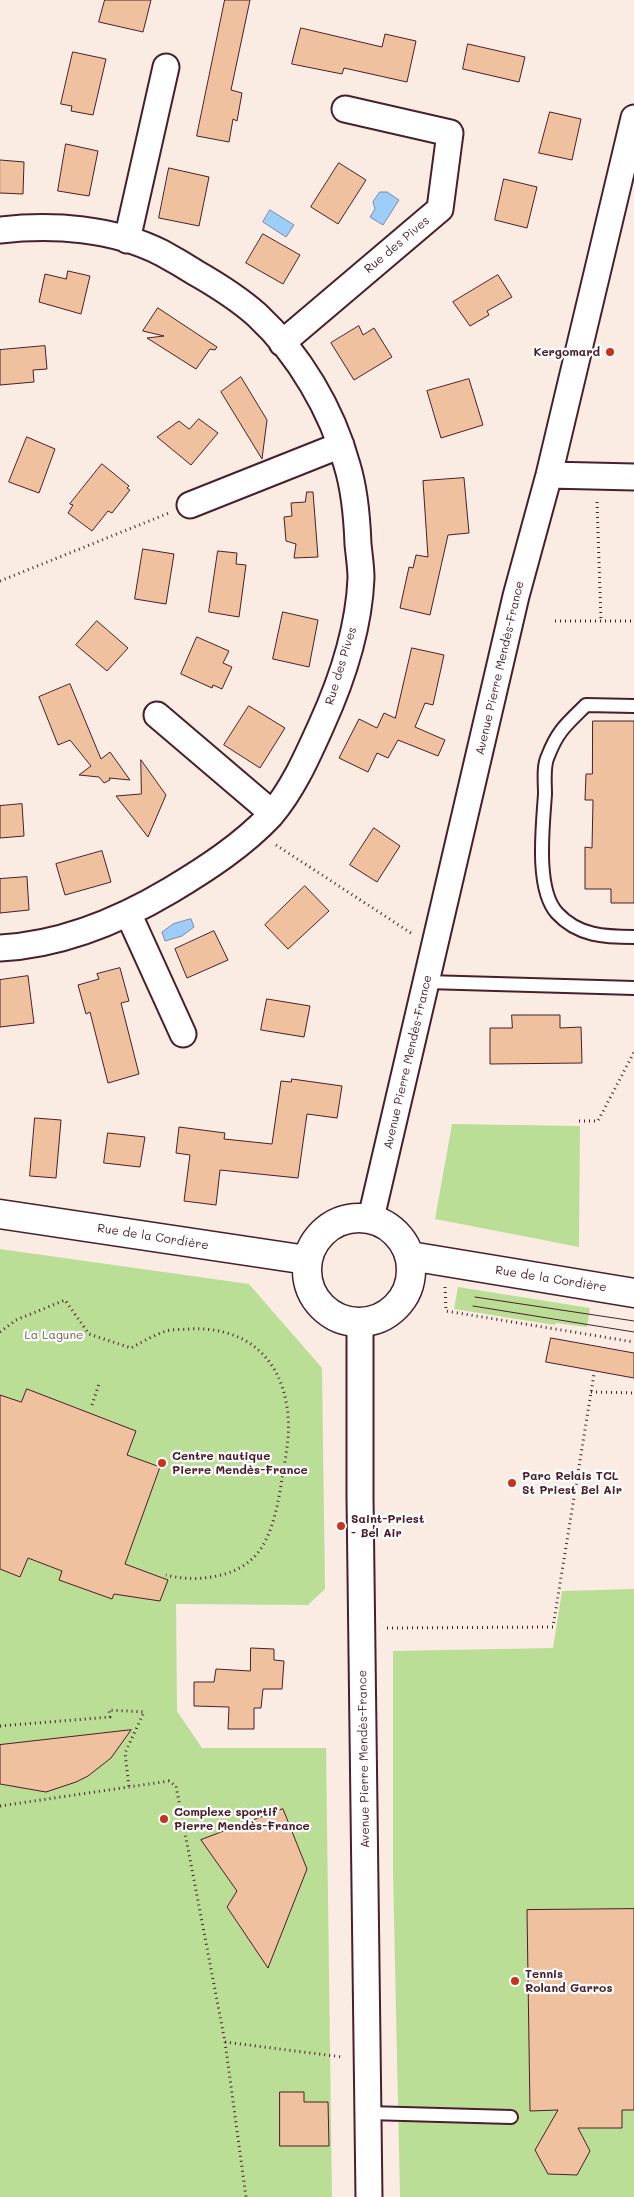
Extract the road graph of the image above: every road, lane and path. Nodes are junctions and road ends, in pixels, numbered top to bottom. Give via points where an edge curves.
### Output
1 (166, 67) dead end
2 (345, 109) dead end
3 (634, 118) edge
4 (0, 230) edge
5 (127, 240) junction
6 (282, 343) junction
7 (341, 446) junction
8 (549, 475) junction
9 (634, 477) edge
10 (597, 499) dead end
11 (190, 505) joint
12 (0, 581) edge
13 (555, 621) dead end
14 (601, 621) junction
15 (634, 621) edge
16 (634, 706) edge
17 (157, 715) dead end
18 (272, 813) junction
19 (254, 831) junction
20 (128, 913) junction
21 (634, 937) edge
22 (0, 948) edge
23 (435, 948) junction
24 (427, 982) junction
25 (634, 988) edge
26 (183, 1034) dead end
27 (634, 1052) edge
28 (579, 1121) dead end
29 (0, 1214) edge
30 (371, 1218) junction
31 (410, 1256) junction
32 (307, 1260) junction
33 (442, 1262) junction
34 (634, 1293) edge
35 (360, 1322) junction
36 (0, 1332) edge
37 (600, 1336) junction
38 (634, 1342) edge
39 (599, 1343) dead end
40 (594, 1374) dead end
41 (99, 1384) dead end
42 (591, 1392) junction
43 (634, 1394) edge
44 (92, 1404) dead end
45 (166, 1575) dead end
46 (362, 1628) junction
47 (0, 1726) edge
48 (129, 1787) junction
49 (0, 1806) edge
50 (225, 2042) junction
51 (367, 2058) junction
52 (368, 2113) junction
53 (511, 2117) dead end
54 (246, 2197) edge
55 (369, 2197) edge

1 - 5 street
2 - 6 street, Rue des Pives via 450,133 440,209
3 - 8 street, Avenue Pierre Mendès-France
4 - 5 street, Rue des Pives via 60,227
5 - 6 street, Rue des Pives via 160,252 216,284 257,316
6 - 7 street, Rue des Pives via 310,380
7 - 11 street
7 - 18 street, Rue des Pives via 356,509 359,548 360,578 352,638 332,701 298,776
8 - 9 street
8 - 23 street, Avenue Pierre Mendès-France via 516,596
10 - 14 path
11 - 12 path
13 - 14 path
14 - 15 path
16 - 21 lane via 586,705 559,731 546,758 542,860 546,891 556,912 577,930 602,937
17 - 18 street
18 - 19 street, Rue des Pives
19 - 20 street, Rue des Pives via 202,871
19 - 23 path
20 - 22 street, Rue des Pives via 89,930 30,947
20 - 26 street
23 - 24 street, Avenue Pierre Mendès-France
24 - 25 lane
24 - 30 street, Avenue Pierre Mendès-France
27 - 28 path via 598,1121
29 - 32 street, Rue de la Cordière
30 - 31 street via 398,1235
30 - 32 street via 342,1220 319,1236
31 - 33 street, Rue de la Cordière
31 - 35 street via 411,1274 407,1289 392,1310 377,1319
32 - 35 street via 308,1282 324,1308 339,1318
33 - 34 street, Rue de la Cordière
33 - 37 path via 446,1311
35 - 46 street, Avenue Pierre Mendès-France
36 - 45 path via 16,1320 65,1300 89,1334 131,1348 167,1331 219,1329 253,1343 267,1356 287,1406 288,1437 279,1500 266,1540 253,1559 236,1571 182,1579
37 - 38 path
37 - 39 path
40 - 42 path
41 - 44 path
42 - 43 path
42 - 46 path via 552,1627
46 - 51 street, Avenue Pierre Mendès-France
47 - 48 path via 110,1717 109,1710 144,1712 125,1753
48 - 49 path
48 - 50 path via 168,1781 176,1786
50 - 51 path
50 - 54 path
51 - 52 street, Avenue Pierre Mendès-France
52 - 53 lane
52 - 55 street, Avenue Pierre Mendès-France

